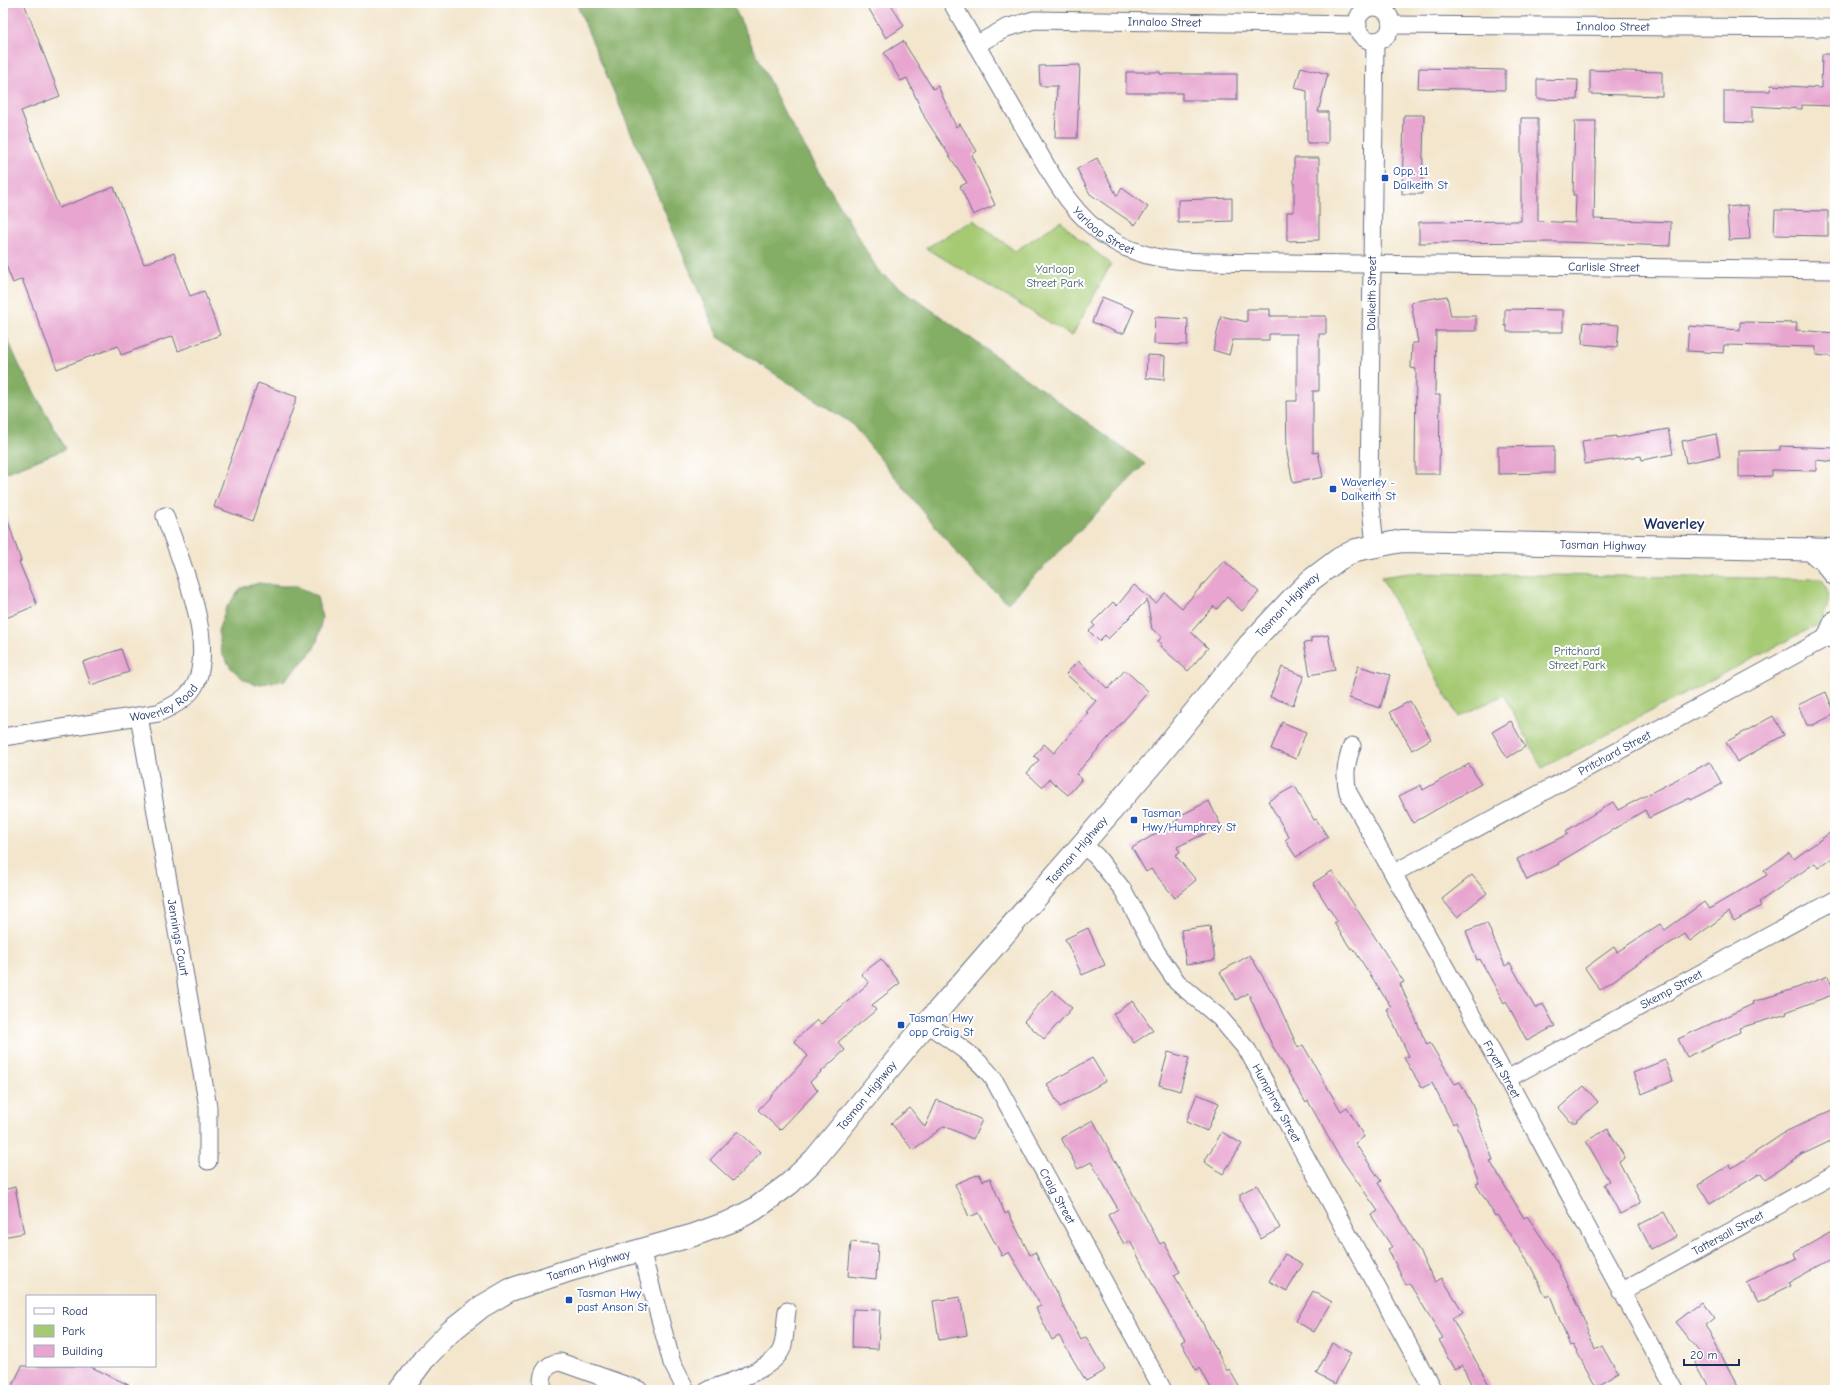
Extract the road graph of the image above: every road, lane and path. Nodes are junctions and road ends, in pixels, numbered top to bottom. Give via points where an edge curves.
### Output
1 (952, 3) edge
2 (1374, 5) edge
3 (1358, 25) junction
4 (1391, 25) junction
5 (1835, 28) edge
6 (1375, 41) junction
7 (976, 45) junction
8 (1372, 263) junction
9 (1835, 270) edge
10 (165, 516) dead end
11 (1375, 546) junction
12 (1810, 549) junction
13 (1835, 550) edge
14 (1835, 574) edge
15 (1833, 630) edge
16 (139, 716) junction
17 (3, 738) edge
18 (1352, 746) dead end
19 (1083, 845) junction
20 (1394, 873) junction
21 (1835, 900) edge
22 (927, 1024) junction
23 (1507, 1079) junction
24 (208, 1161) dead end
25 (1835, 1174) edge
26 (641, 1250) junction
27 (1621, 1292) junction
28 (787, 1311) dead end
29 (401, 1390) edge
30 (543, 1390) edge
31 (639, 1390) edge
32 (686, 1390) edge
33 (708, 1390) edge
34 (1163, 1390) edge
35 (1433, 1390) edge
36 (1676, 1390) edge

1 - 7 street, Yarloop Street
2 - 3 street via 1360,15
2 - 4 street via 1384,10
3 - 6 street via 1362,36
3 - 7 street, Innaloo Street via 1034,20 1006,28
4 - 5 street, Innaloo Street
4 - 6 street via 1387,35
6 - 8 street, Dalkeith Street
7 - 8 street, Yarloop Street via 1068,199 1079,214 1109,239 1148,256 1175,261
8 - 9 street, Carlisle Street
8 - 11 street, Dalkeith Street via 1369,488
10 - 16 street, Waverley Road via 198,616 202,653 196,682 179,703 158,713
11 - 12 highway, Tasman Highway via 1402,541 1445,541
11 - 19 highway, Tasman Highway via 1356,550 1339,559 1311,580 1249,645
12 - 13 highway, Tasman Highway
12 - 14 highway via 1826,562
15 - 20 street, Pritchard Street
16 - 17 street, Waverley Road
16 - 24 street, Jennings Court via 208,1107
18 - 20 street, Fryett Street via 1345,772 1348,792
19 - 22 highway, Tasman Highway
19 - 35 street, Humphrey Street via 1096,856 1123,890 1157,953 1177,982 1220,1018 1248,1051
20 - 23 street, Fryett Street
21 - 23 street, Skemp Street
22 - 26 highway, Tasman Highway via 814,1160 777,1194 732,1221
22 - 34 street, Craig Street via 971,1054 993,1078
23 - 27 street, Fryett Street
25 - 27 street, Tattersall Street
26 - 29 highway, Tasman Highway via 510,1290 481,1307 450,1332 424,1359
26 - 32 street via 672,1363
27 - 36 street, Fryett Street
28 - 33 street via 783,1346 772,1360 753,1372
30 - 31 street via 541,1381 544,1370 548,1365 560,1362

